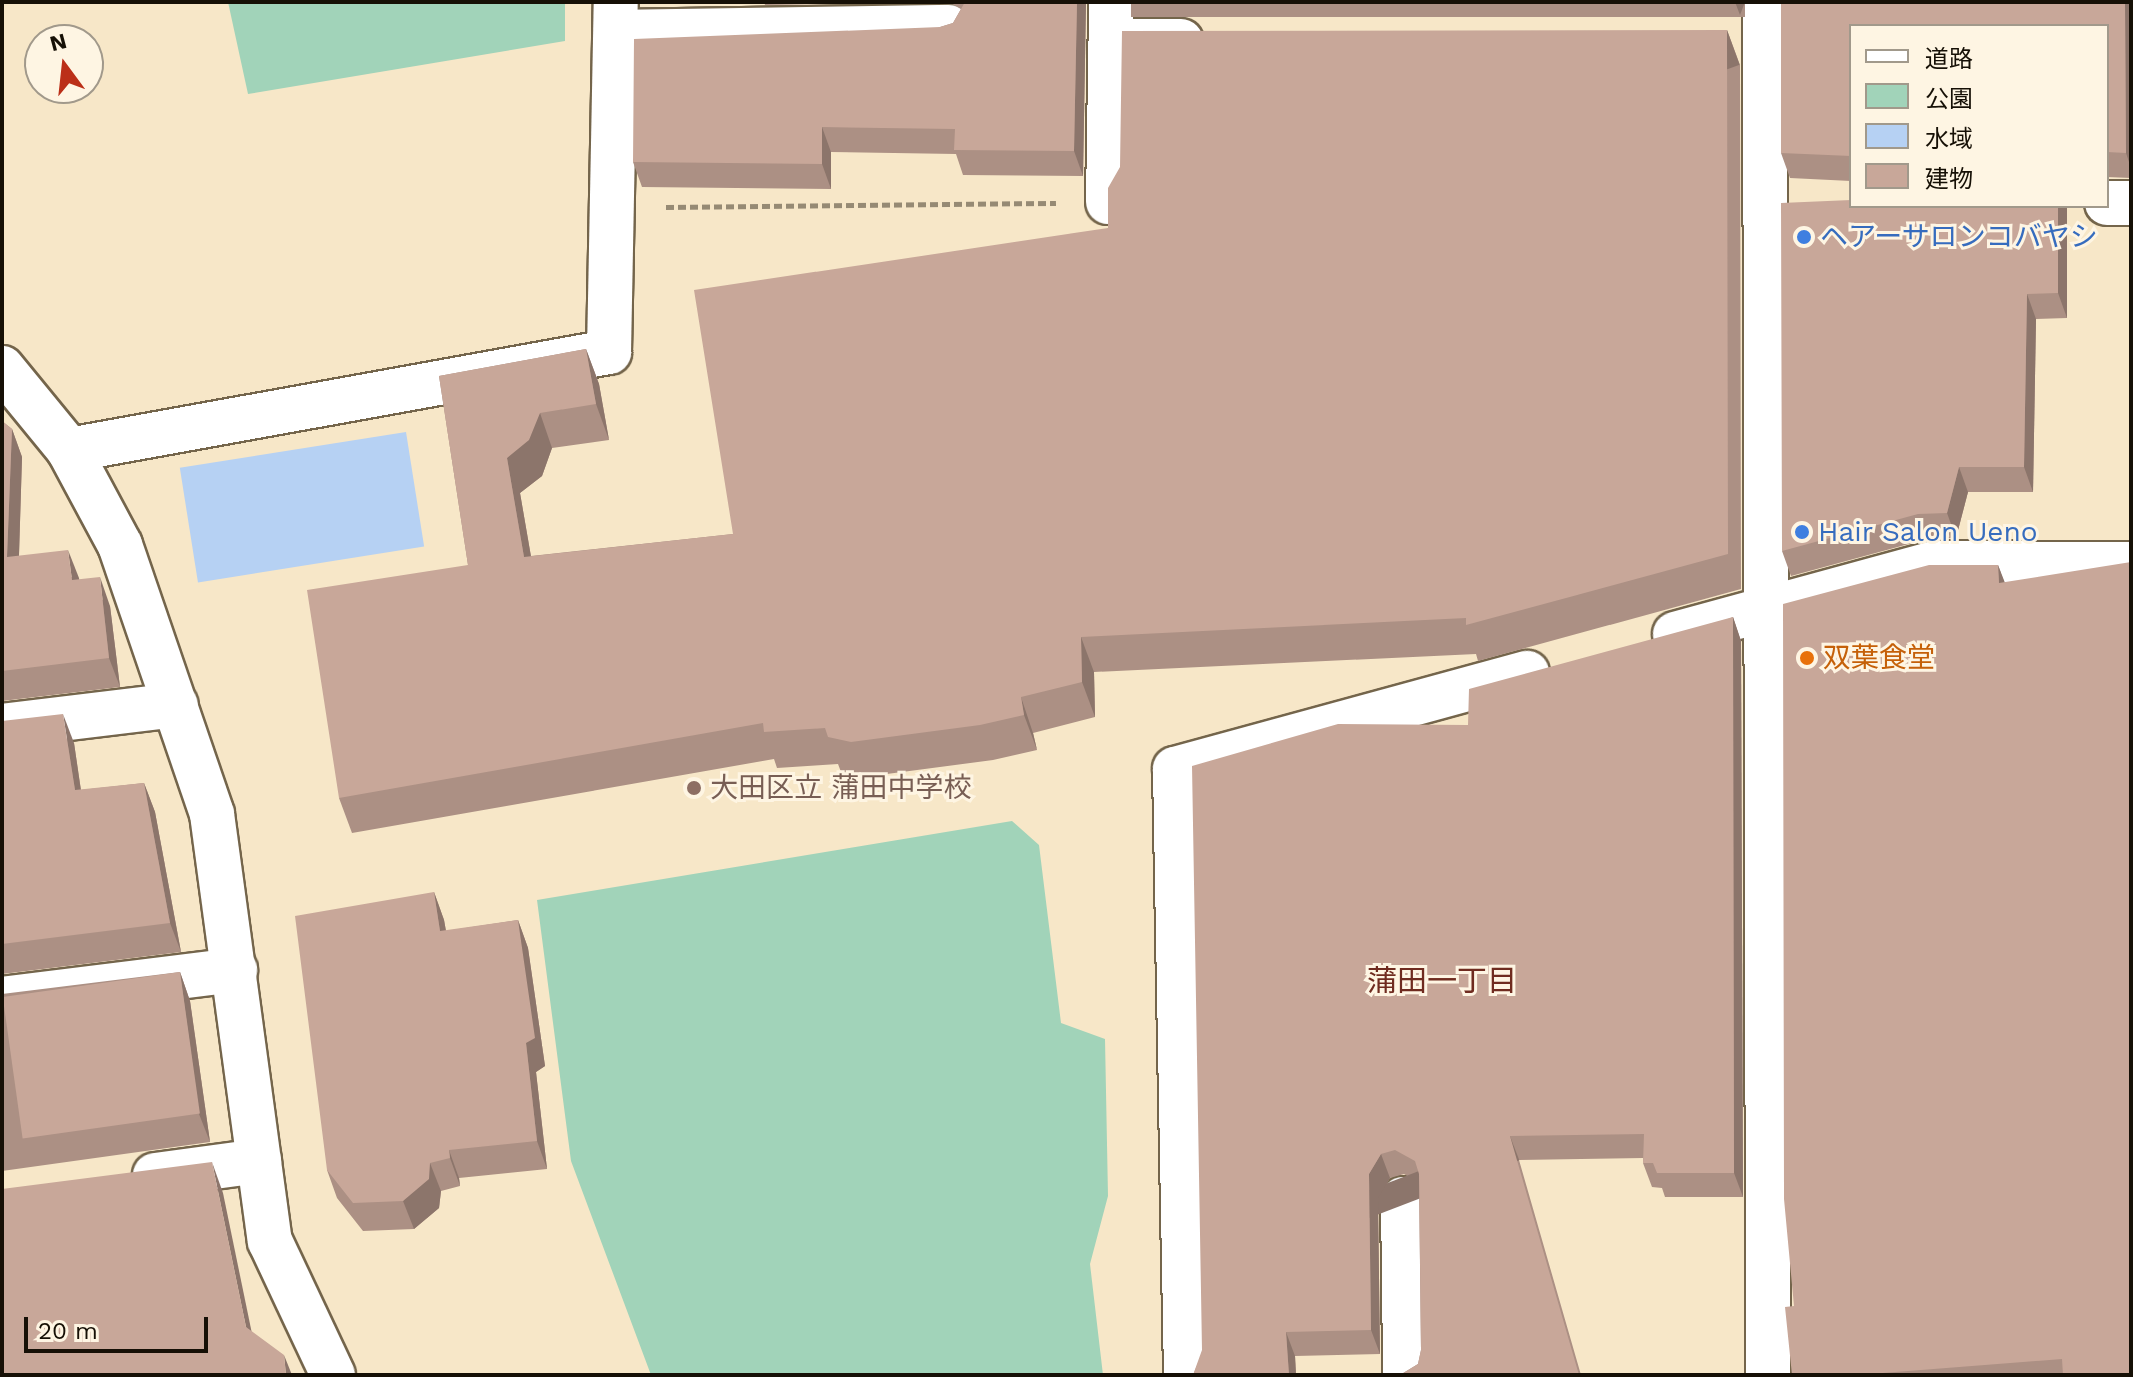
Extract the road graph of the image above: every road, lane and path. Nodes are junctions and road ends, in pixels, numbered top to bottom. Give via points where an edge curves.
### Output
1 (616, 17) edge
2 (1111, 21) edge
3 (1765, 21) edge
4 (949, 27) edge
5 (1717, 40) edge
6 (1223, 41) edge
7 (1108, 202) joint
8 (1765, 203) junction
9 (1808, 203) edge
10 (2109, 203) edge
11 (2131, 203) edge
12 (616, 207) junction
13 (2, 368) edge
14 (69, 450) junction
15 (2131, 564) edge
16 (1767, 608) junction
17 (1640, 643) edge
18 (1565, 663) edge
19 (176, 705) junction
20 (2, 726) edge
21 (235, 970) junction
22 (2, 999) edge
23 (259, 1161) junction
24 (108, 1182) edge
25 (1403, 1199) dead end
26 (333, 1375) edge
27 (1186, 1375) edge
28 (1405, 1375) edge
29 (1768, 1375) edge

1 - 4 street
1 - 12 street
2 - 6 street
2 - 7 street
3 - 5 street
3 - 8 street
7 - 12 path
8 - 9 street
8 - 16 street
10 - 11 street
12 - 14 street via 609,352
13 - 14 street
14 - 19 street via 120,545
15 - 16 street via 1934,563
16 - 17 street
16 - 29 street via 1756,1252
18 - 27 street via 1175,769
19 - 20 street
19 - 21 street via 212,814
21 - 22 street
21 - 23 street
23 - 24 street
23 - 26 street via 270,1241
25 - 28 street

